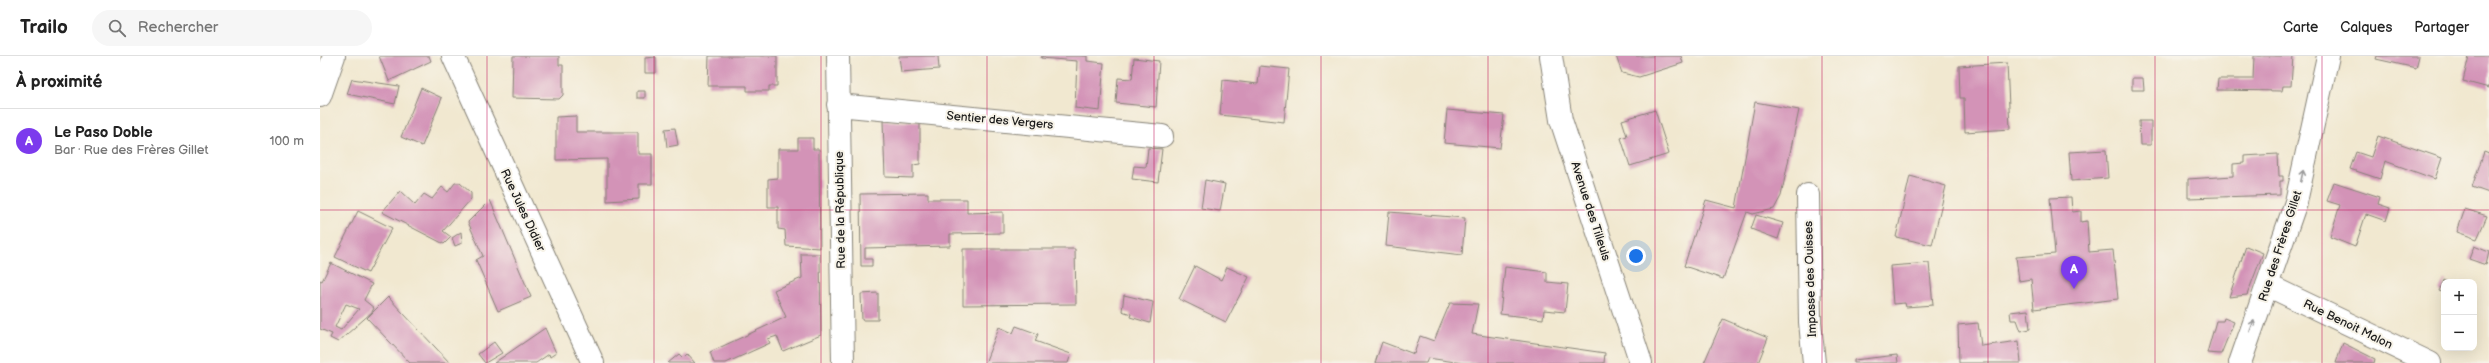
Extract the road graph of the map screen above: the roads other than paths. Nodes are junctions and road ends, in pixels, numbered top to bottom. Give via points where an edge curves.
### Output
1 (334, 56) edge
2 (453, 56) edge
3 (838, 56) edge
4 (1551, 56) edge
5 (2328, 56) edge
6 (320, 96) edge
7 (838, 105) junction
8 (1162, 136) dead end
9 (1808, 195) dead end
10 (2267, 285) junction
11 (593, 363) edge
12 (843, 363) edge
13 (1641, 363) edge
14 (1814, 363) edge
15 (2240, 363) edge
16 (2430, 363) edge

1 - 6 street
2 - 11 street, Rue Jules Didier
3 - 7 street, Rue de la République
4 - 13 street, Avenue des Tilleuls via 1561,120
10 -> 5 street, Rue des Frères Gillet via 2296,202
7 - 8 street, Sentier des Vergers
7 - 12 street, Rue de la République
9 - 14 street, Impasse des Ouisses via 1810,322
15 -> 10 street, Rue des Frères Gillet
10 - 16 street, Rue Benoit Malon

